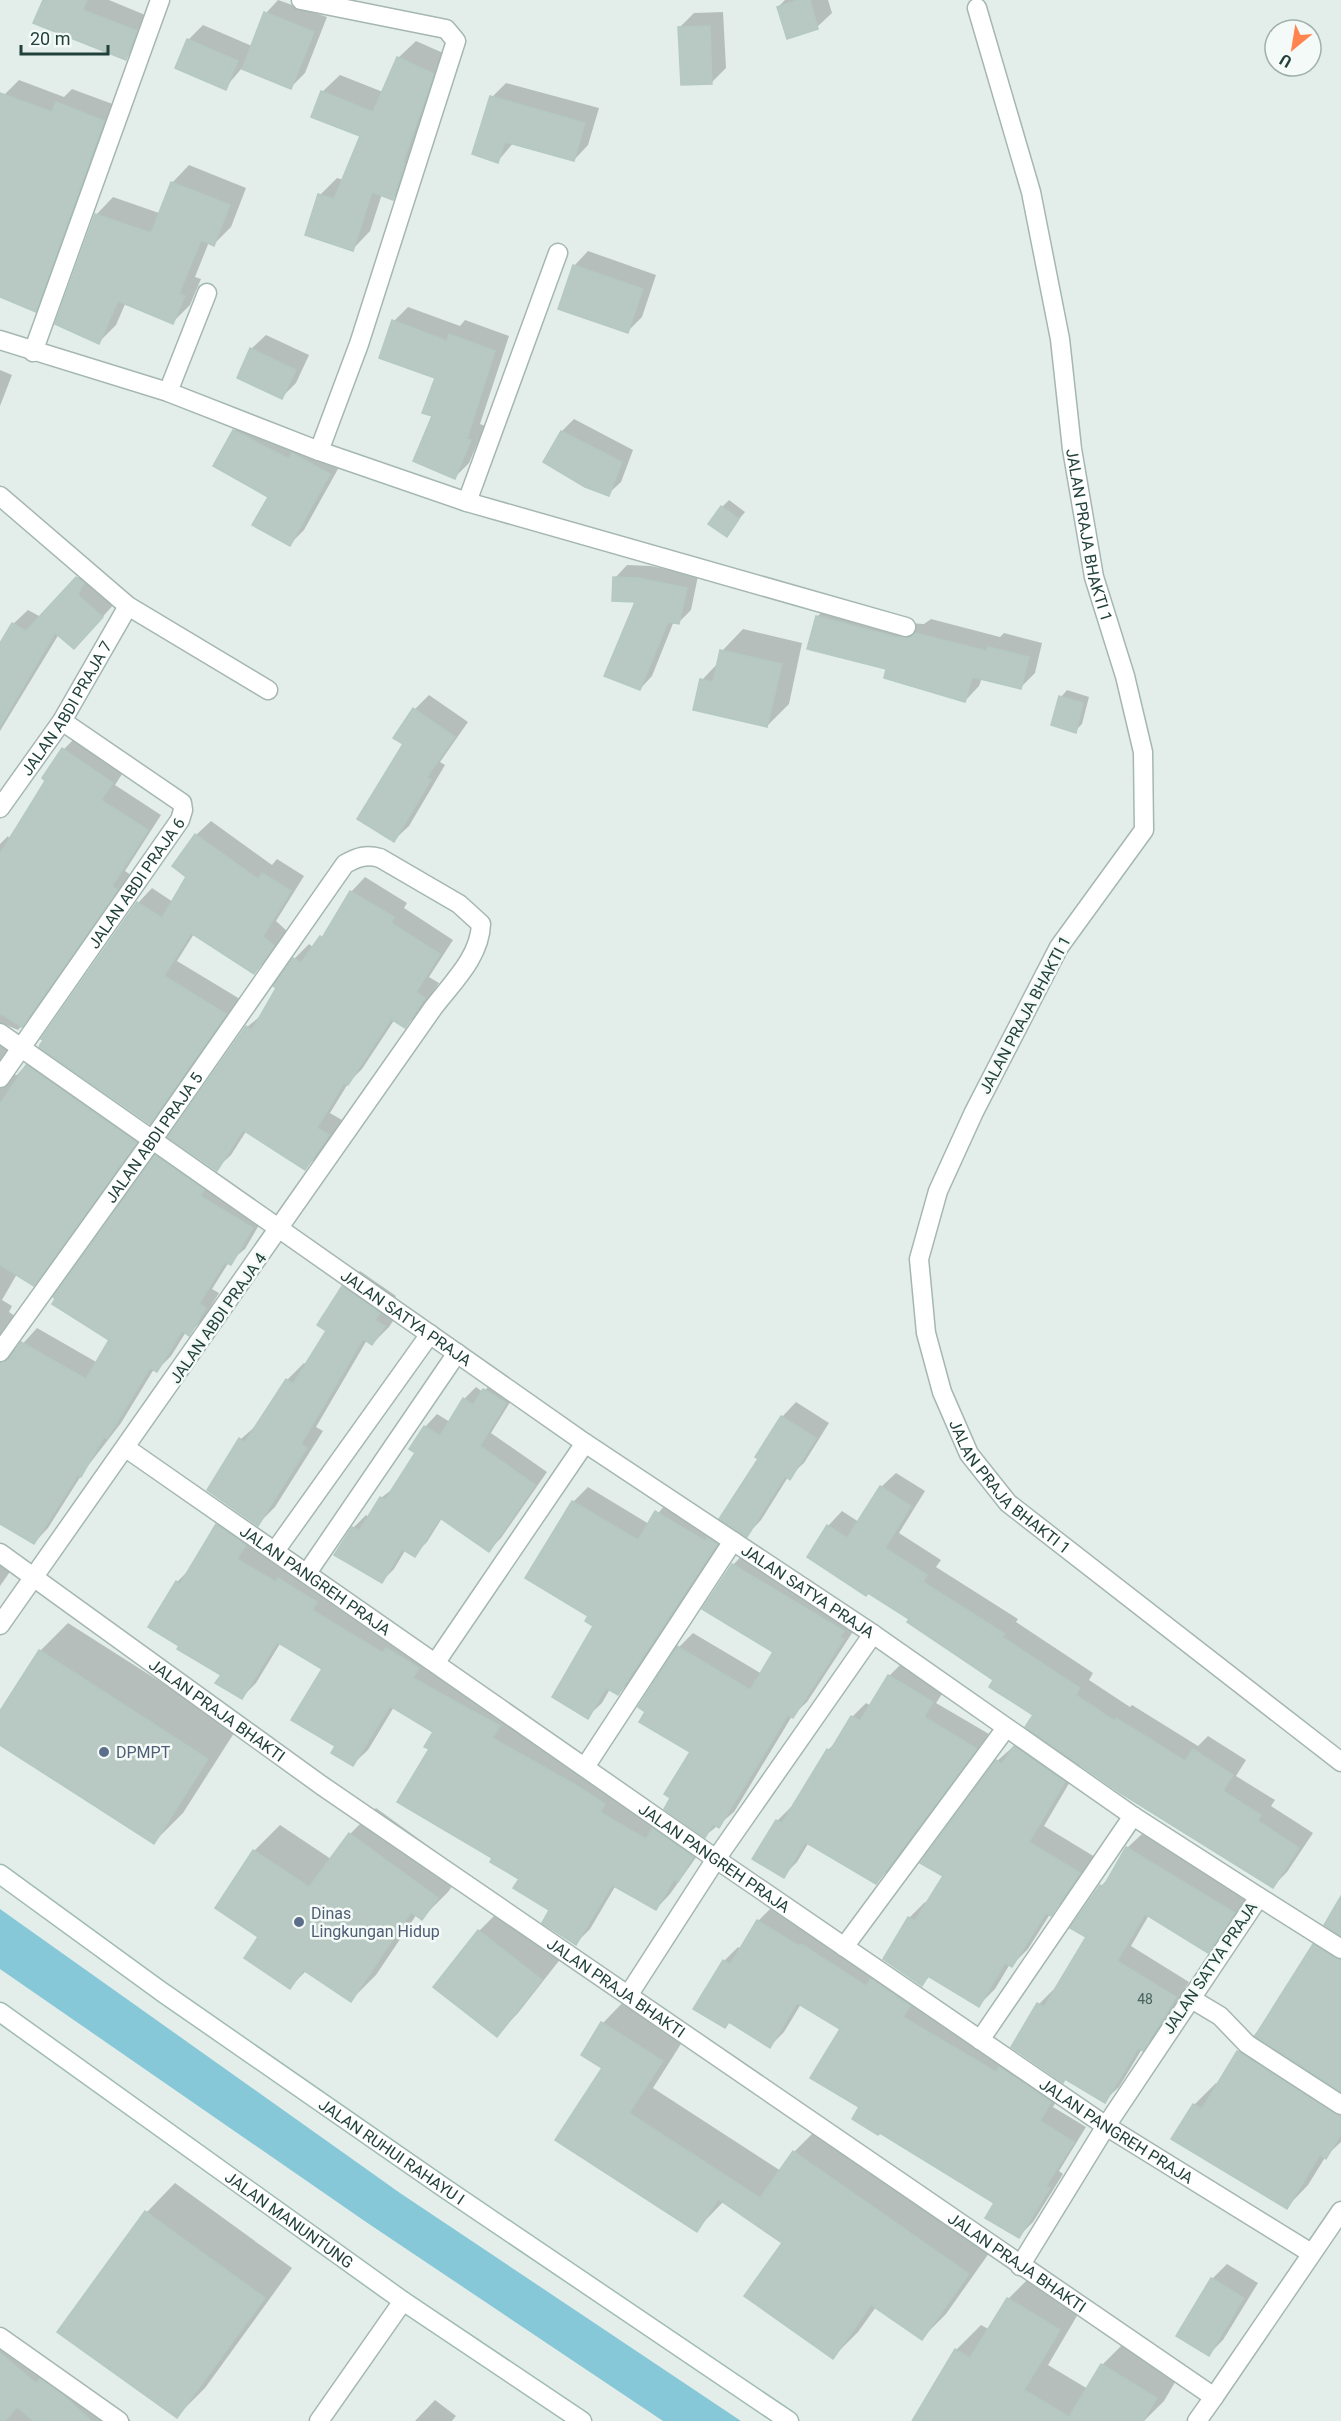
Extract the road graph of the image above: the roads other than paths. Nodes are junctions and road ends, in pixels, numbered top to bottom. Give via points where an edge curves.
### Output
1 (160, 0) edge
2 (301, 0) edge
3 (977, 8) dead end
4 (558, 253) dead end
5 (207, 293) dead end
6 (0, 340) edge
7 (33, 352) junction
8 (168, 392) junction
9 (319, 451) junction
10 (0, 496) edge
11 (467, 502) junction
12 (128, 606) junction
13 (906, 627) dead end
14 (268, 690) dead end
15 (62, 722) junction
16 (0, 808) edge
17 (433, 1008) joint
18 (0, 1033) edge
19 (21, 1047) junction
20 (0, 1078) edge
21 (153, 1139) junction
22 (279, 1229) junction
23 (430, 1334) junction
24 (0, 1352) edge
25 (457, 1353) junction
26 (585, 1443) junction
27 (126, 1448) junction
28 (733, 1541) junction
29 (275, 1551) junction
30 (0, 1553) edge
31 (307, 1573) junction
32 (34, 1576) junction
33 (0, 1625) edge
34 (873, 1634) junction
35 (436, 1662) junction
36 (1006, 1728) junction
37 (1341, 1762) edge
38 (585, 1767) junction
39 (1133, 1816) junction
40 (716, 1859) junction
41 (0, 1874) edge
42 (1259, 1897) junction
43 (844, 1947) junction
44 (1341, 1949) edge
45 (629, 1994) junction
46 (1190, 1998) junction
47 (0, 2012) edge
48 (980, 2040) junction
49 (1341, 2105) edge
50 (1106, 2126) junction
51 (1341, 2211) edge
52 (1311, 2253) junction
53 (1020, 2266) junction
54 (403, 2301) junction
55 (0, 2337) edge
56 (1214, 2397) junction
57 (119, 2421) edge
58 (319, 2421) edge
59 (582, 2421) edge
60 (789, 2421) edge
61 (1197, 2421) edge

1 - 7 street
2 - 9 street via 446,29 456,41 363,333
3 - 37 street, JALAN PRAJA BHAKTI 1 via 1031,192 1060,339 1072,449 1094,577 1125,676 1143,752 1144,830 1059,946 938,1191 919,1259 926,1333 942,1392 969,1454 1008,1503
4 - 11 street
5 - 8 street
6 - 7 street
7 - 8 street
8 - 9 street
9 - 11 street
10 - 12 street
11 - 13 street
12 - 14 street
12 - 15 street, JALAN ABDI PRAJA 7
15 - 16 street, JALAN ABDI PRAJA 7
15 - 19 street, JALAN ABDI PRAJA 6 via 182,803 183,810 180,820
17 - 21 street, JALAN ABDI PRAJA 5 via 473,955 481,940 481,924 459,904 398,866 370,855 357,857 345,864
17 - 22 street, JALAN ABDI PRAJA 4
18 - 19 street, JALAN SATYA PRAJA
19 - 20 street, JALAN ABDI PRAJA 6
19 - 21 street, JALAN SATYA PRAJA
21 - 22 street, JALAN SATYA PRAJA
21 - 24 street, JALAN ABDI PRAJA 5
22 - 23 street, JALAN SATYA PRAJA
22 - 27 street, JALAN ABDI PRAJA 4
23 - 25 street, JALAN SATYA PRAJA
23 - 29 street
25 - 26 street, JALAN SATYA PRAJA
25 - 31 street
26 - 28 street, JALAN SATYA PRAJA
26 - 35 street
27 - 29 street, JALAN PANGREH PRAJA
27 - 32 street, JALAN ABDI PRAJA 4
28 - 34 street, JALAN SATYA PRAJA
28 - 38 street
29 - 31 street, JALAN PANGREH PRAJA
30 - 32 street, JALAN PRAJA BHAKTI
31 - 35 street, JALAN PANGREH PRAJA
32 - 33 street, JALAN ABDI PRAJA 4
32 - 45 street, JALAN PRAJA BHAKTI via 321,1785
34 - 36 street, JALAN SATYA PRAJA
34 - 40 street
35 - 38 street, JALAN PANGREH PRAJA
36 - 39 street, JALAN SATYA PRAJA
36 - 43 street
38 - 40 street, JALAN PANGREH PRAJA
39 - 42 street, JALAN SATYA PRAJA
39 - 48 street
40 - 43 street, JALAN PANGREH PRAJA
40 - 45 street
41 - 60 street, JALAN RUHUI RAHAYU I via 443,2187
42 - 44 street
42 - 46 street, JALAN SATYA PRAJA
43 - 48 street, JALAN PANGREH PRAJA
45 - 53 street, JALAN PRAJA BHAKTI
46 - 49 street via 1220,2016 1247,2044
46 - 50 street, JALAN SATYA PRAJA
47 - 54 street, JALAN MANUNTUNG
48 - 50 street, JALAN PANGREH PRAJA
50 - 52 street, JALAN PANGREH PRAJA
50 - 53 street, JALAN SATYA PRAJA
51 - 52 street
52 - 56 street
53 - 56 street, JALAN PRAJA BHAKTI
54 - 58 street
54 - 59 street, JALAN MANUNTUNG
55 - 57 street
56 - 61 street

